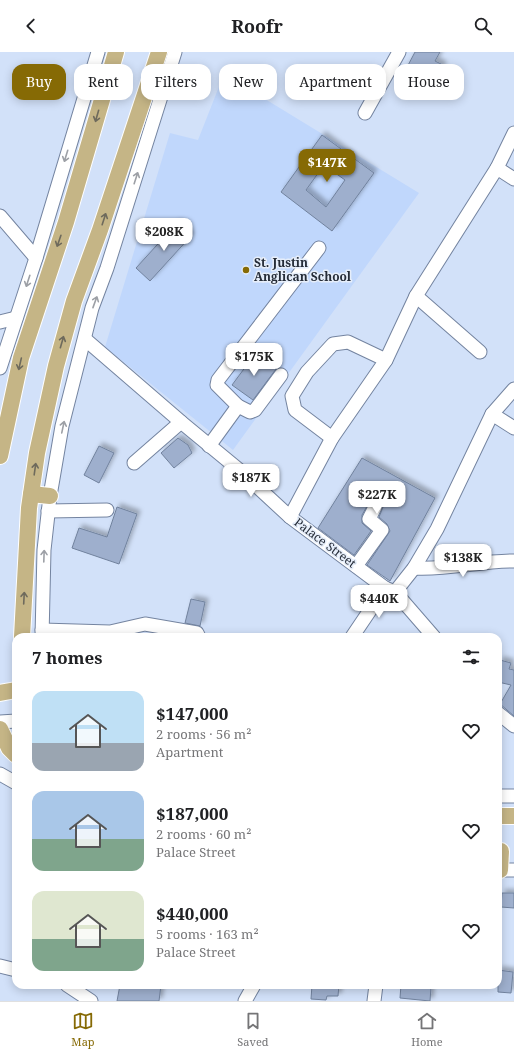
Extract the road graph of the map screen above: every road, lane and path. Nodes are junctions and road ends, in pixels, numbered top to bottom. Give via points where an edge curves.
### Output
1 (98, 52) edge
2 (116, 52) edge
3 (159, 52) edge
4 (176, 52) edge
5 (399, 52) edge
6 (365, 113) dead end
7 (514, 133) edge
8 (497, 168) junction
9 (514, 179) edge
10 (0, 216) edge
11 (319, 248) dead end
12 (36, 258) junction
13 (416, 296) junction
14 (16, 318) junction
15 (0, 322) edge
16 (86, 340) junction
17 (480, 352) dead end
18 (386, 360) junction
19 (0, 368) edge
20 (281, 375) dead end
21 (514, 389) edge
22 (238, 406) junction
23 (492, 414) junction
24 (181, 422) junction
25 (3, 427) edge
26 (514, 428) edge
27 (332, 438) junction
28 (209, 446) junction
29 (0, 456) edge
30 (134, 463) dead end
31 (31, 494) junction
32 (49, 503) junction
33 (375, 507) dead end
34 (106, 510) dead end
35 (290, 517) junction
36 (514, 561) edge
37 (356, 566) junction
38 (414, 568) junction
39 (390, 590) junction
40 (22, 633) edge
41 (42, 633) edge
42 (76, 633) edge
43 (197, 633) edge
44 (355, 633) edge
45 (430, 633) edge
46 (12, 691) edge
47 (0, 693) edge
48 (502, 716) edge
49 (12, 721) edge
50 (0, 722) edge
51 (514, 726) edge
52 (0, 728) edge
53 (10, 750) edge
54 (0, 774) edge
55 (12, 781) edge
56 (502, 796) edge
57 (514, 796) edge
58 (502, 816) edge
59 (514, 816) edge
60 (504, 851) edge
61 (504, 870) edge
62 (0, 966) edge
63 (12, 969) edge
64 (73, 989) edge
65 (252, 989) edge
66 (376, 989) edge
67 (90, 1001) edge
68 (245, 1001) edge
69 (374, 1001) edge

1 -> 12 street
2 -> 25 main road via 66,222 21,358
31 -> 3 main road via 37,453 68,323
16 -> 4 street via 92,308
5 - 6 street
7 - 8 street
8 - 9 street
8 - 13 street
10 - 12 street
11 - 22 street via 218,380 219,389
12 -> 14 street
13 - 17 street
13 - 18 street
14 - 15 street
14 - 19 street
16 - 24 street, Palace Street
32 -> 16 street via 62,426
18 - 27 street
18 - 27 street via 348,342 333,344 307,372 292,396 295,410
20 - 22 street via 254,410 246,411
21 - 23 street
22 - 28 street
23 - 26 street
23 - 38 street via 437,529
24 - 28 street, Palace Street
24 - 30 street
25 - 29 main road
27 - 35 street
28 - 35 street, Palace Street
31 - 32 main road
40 -> 31 main road
32 - 34 street
41 -> 32 street via 44,550
33 - 37 street via 369,519 382,530
35 - 37 street, Palace Street
36 - 38 street via 435,569
37 - 39 street, Palace Street
38 - 39 street
39 - 44 street
39 - 45 street, Palace Street
42 - 43 street via 110,632 145,624
46 - 47 main road
48 - 51 street
49 - 50 street
52 - 53 main road
54 - 55 street
56 - 57 street
58 - 59 main road
60 - 61 main road
62 - 63 street
64 - 67 street
65 - 68 street
66 - 69 street

